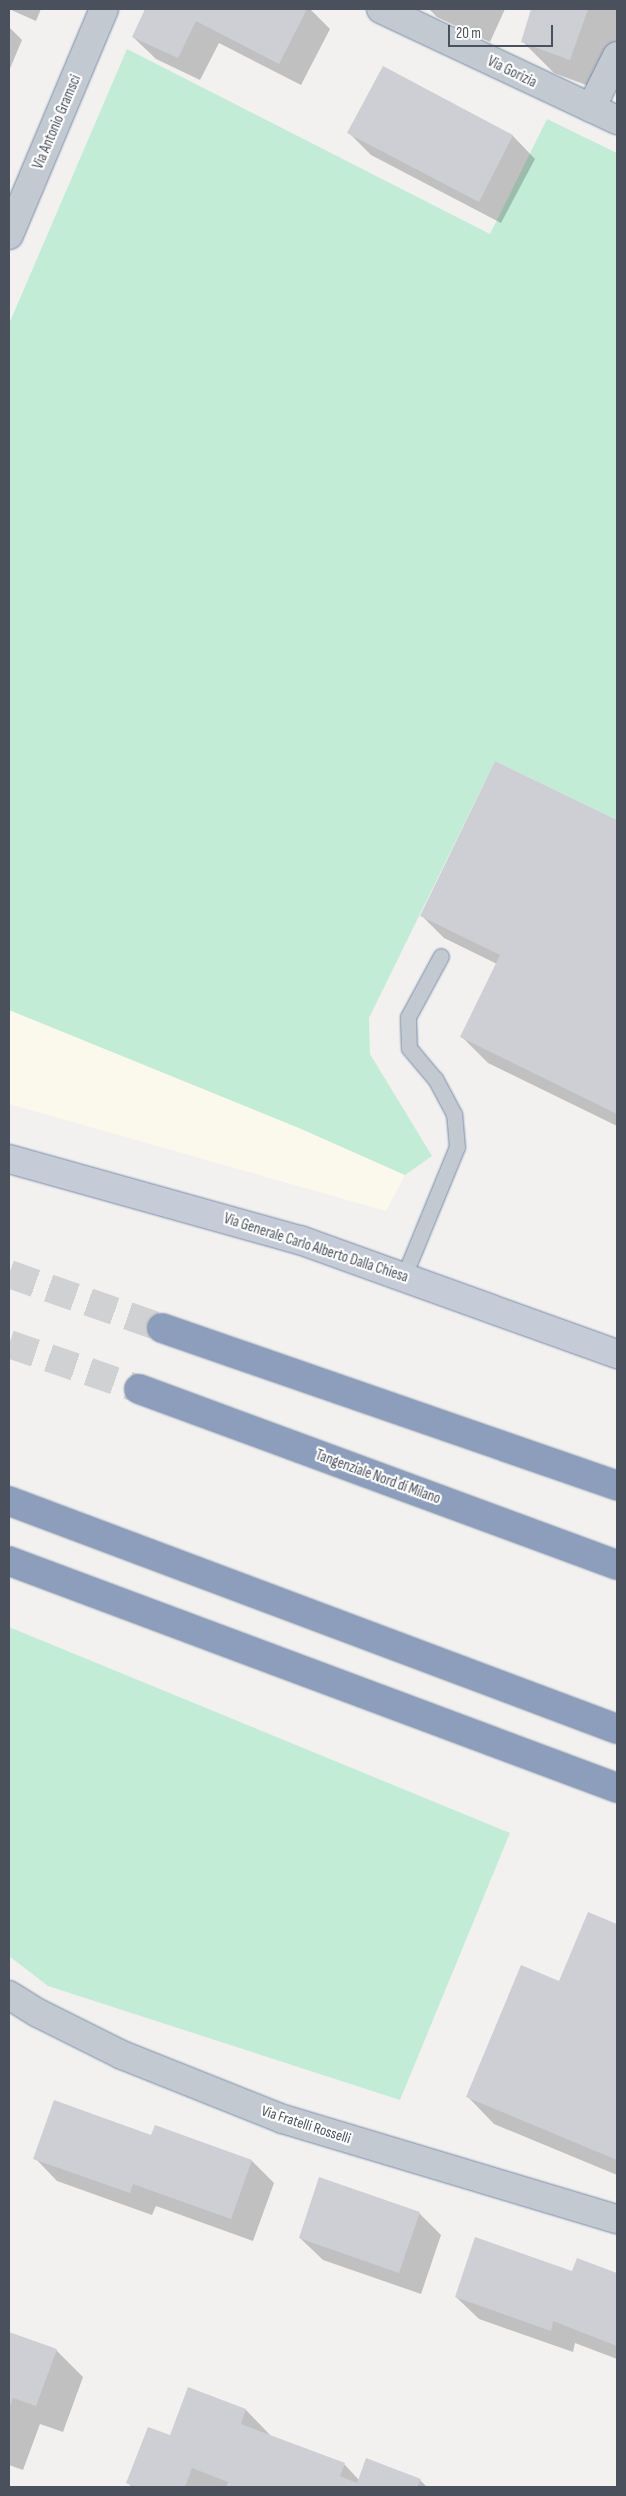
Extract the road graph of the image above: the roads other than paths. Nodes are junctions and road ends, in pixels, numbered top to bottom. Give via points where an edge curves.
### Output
1 (104, 9) edge
2 (381, 9) edge
3 (617, 56) edge
4 (591, 108) junction
5 (617, 120) edge
6 (9, 235) edge
7 (441, 956) dead end
8 (9, 1159) edge
9 (404, 1276) junction
10 (162, 1328) tunnel mouth
11 (617, 1354) edge
12 (139, 1389) tunnel mouth
13 (617, 1486) edge
14 (9, 1501) edge
15 (9, 1561) edge
16 (617, 1565) edge
17 (617, 1730) edge
18 (617, 1788) edge
19 (9, 1995) edge
20 (617, 2219) edge

1 - 6 street, Via Antonio Gramsci
2 - 4 street, Via Gorizia
3 - 4 street
4 - 5 street, Via Gorizia
7 - 9 lane via 408,1017 409,1048 435,1079 454,1114 456,1147
8 - 9 street, Via Generale Carlo Alberto Dalla Chiesa via 300,1240
9 - 11 street, Via Generale Carlo Alberto Dalla Chiesa
10 - 13 highway
12 - 16 highway, Tangenziale Nord di Milano
14 - 17 highway
15 - 18 highway
19 - 20 street, Via Fratelli Rosselli via 122,2055 283,2119

